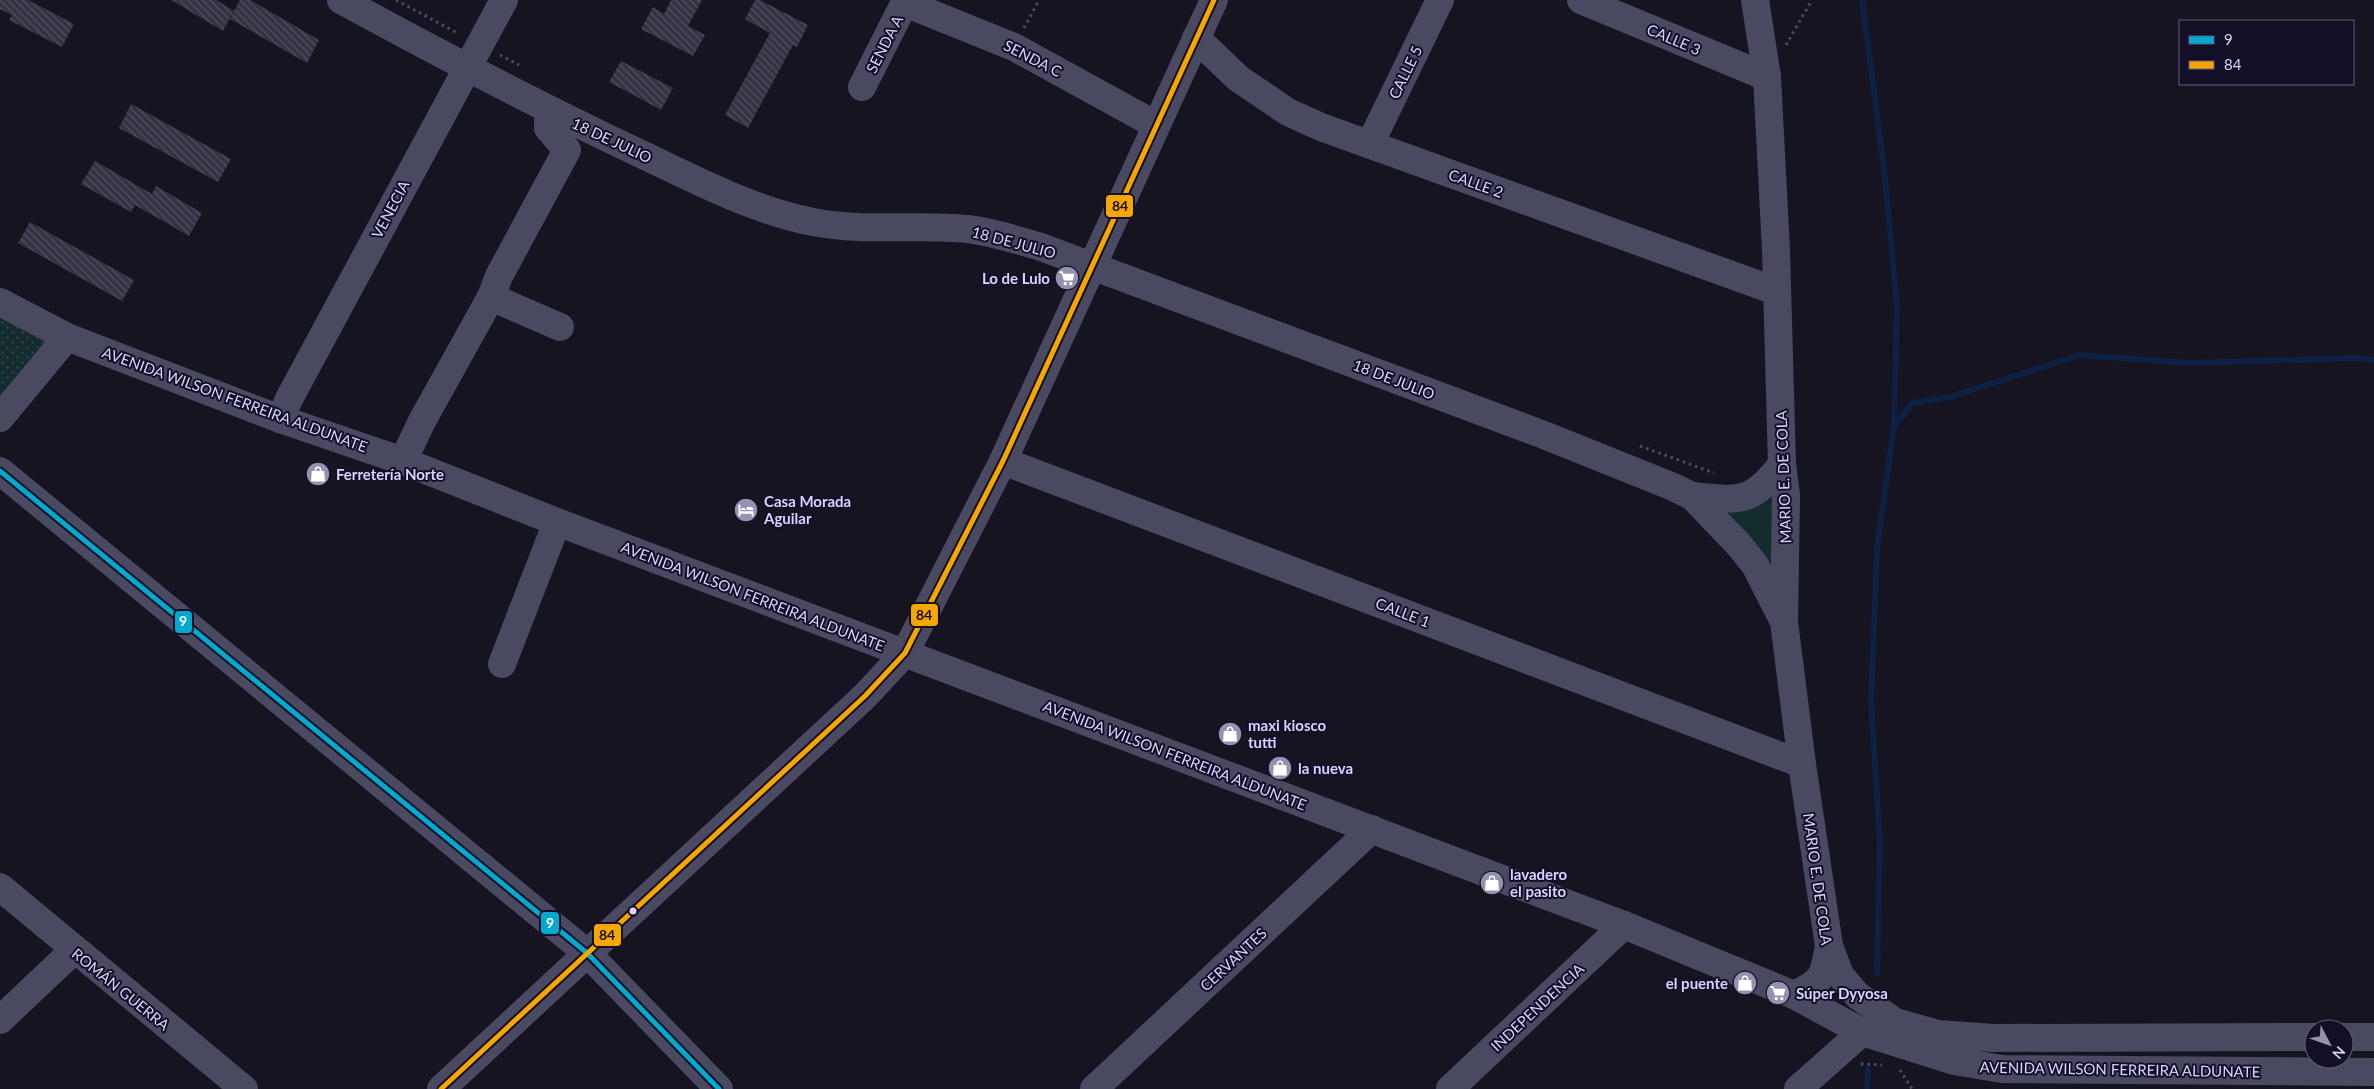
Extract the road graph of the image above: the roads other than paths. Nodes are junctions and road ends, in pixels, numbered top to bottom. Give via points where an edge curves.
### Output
1 (341, 0) edge
2 (504, 0) edge
3 (1214, 0) edge
4 (1440, 0) edge
5 (1581, 0) edge
6 (1755, 0) edge
7 (906, 1) edge
8 (1196, 38) junction
9 (467, 69) junction
10 (1767, 77) junction
11 (862, 87) dead end
12 (548, 110) junction
13 (1156, 125) junction
14 (1370, 144) junction
15 (1091, 265) junction
16 (1776, 291) junction
17 (491, 297) junction
18 (0, 302) edge
19 (560, 328) dead end
20 (67, 336) junction
21 (0, 418) edge
22 (280, 419) junction
23 (403, 461) junction
24 (1003, 461) junction
25 (1782, 464) junction
26 (0, 471) edge
27 (1692, 496) junction
28 (557, 522) junction
29 (1784, 622) junction
30 (905, 653) junction
31 (502, 664) dead end
32 (1802, 764) junction
33 (1372, 829) junction
34 (0, 887) edge
35 (1624, 925) junction
36 (1829, 946) junction
37 (74, 950) junction
38 (587, 953) junction
39 (1794, 995) junction
40 (0, 1020) edge
41 (1895, 1022) junction
42 (1862, 1032) junction
43 (2220, 1036) junction
44 (2304, 1037) edge
45 (2354, 1037) edge
46 (2374, 1038) edge
47 (1916, 1049) junction
48 (1824, 1067) junction
49 (2374, 1072) edge
50 (2218, 1080) edge
51 (1801, 1088) edge
52 (244, 1089) edge
53 (441, 1089) edge
54 (719, 1089) edge
55 (1094, 1089) edge
56 (1450, 1089) edge

1 - 9 street, 18 DE JULIO
2 - 9 street, VENECIA
3 - 8 street
4 - 14 street, CALLE 5
5 - 10 street, CALLE 3
6 - 10 street, MARIO E. DE COLA
7 - 11 street, SENDA A
7 - 13 street, SENDA C via 1014,47
8 - 13 street
8 - 14 street, CALLE 2 via 1239,78 1288,112
9 - 12 street, 18 DE JULIO
9 - 22 street, VENECIA
10 - 16 street, MARIO E. DE COLA
12 - 15 street, 18 DE JULIO via 734,197 777,213 843,226 967,229 994,233
12 - 17 street via 548,128 567,150 499,276
13 - 15 street
14 - 16 street, CALLE 2
15 - 24 street
15 - 27 street, 18 DE JULIO via 1552,438
16 - 25 street, MARIO E. DE COLA
17 - 19 street
17 - 23 street
18 - 20 street, AVENIDA WILSON FERREIRA ALDUNATE
20 - 21 street
20 - 22 street, AVENIDA WILSON FERREIRA ALDUNATE
22 - 23 street, AVENIDA WILSON FERREIRA ALDUNATE
23 - 28 street, AVENIDA WILSON FERREIRA ALDUNATE
24 - 30 street
24 - 32 street, CALLE 1
25 - 27 street, 18 DE JULIO via 1767,483 1751,495 1730,500
25 - 29 street, MARIO E. DE COLA via 1786,495
26 - 38 street
27 - 29 street, 18 DE JULIO via 1755,565
28 - 30 street, AVENIDA WILSON FERREIRA ALDUNATE
28 - 31 street
29 - 32 street, MARIO E. DE COLA
30 - 33 street, AVENIDA WILSON FERREIRA ALDUNATE
30 - 38 street via 865,696
32 - 36 street, MARIO E. DE COLA
33 - 35 street, AVENIDA WILSON FERREIRA ALDUNATE
33 - 55 street, CERVANTES
34 - 37 street, ROMÁN GUERRA
35 - 39 street, AVENIDA WILSON FERREIRA ALDUNATE
35 - 56 street, INDEPENDENCIA
36 - 39 street, MARIO E. DE COLA via 1825,968 1816,984
36 - 41 street, AVENIDA WILSON FERREIRA ALDUNATE via 1840,975 1858,996
37 - 40 street
37 - 52 street, ROMÁN GUERRA
38 - 53 street
38 - 54 street
39 - 42 street, AVENIDA WILSON FERREIRA ALDUNATE
41 - 42 street
41 - 43 street, AVENIDA WILSON FERREIRA ALDUNATE via 1938,1034 1993,1038
42 - 47 street, AVENIDA WILSON FERREIRA ALDUNATE
42 - 48 street
43 - 44 street, AVENIDA WILSON FERREIRA ALDUNATE
43 - 50 street
45 - 46 street
47 - 48 street via 1882,1048 1850,1052
47 - 50 street, AVENIDA WILSON FERREIRA ALDUNATE via 1975,1066 2002,1069
48 - 51 street
49 - 50 street, AVENIDA WILSON FERREIRA ALDUNATE

